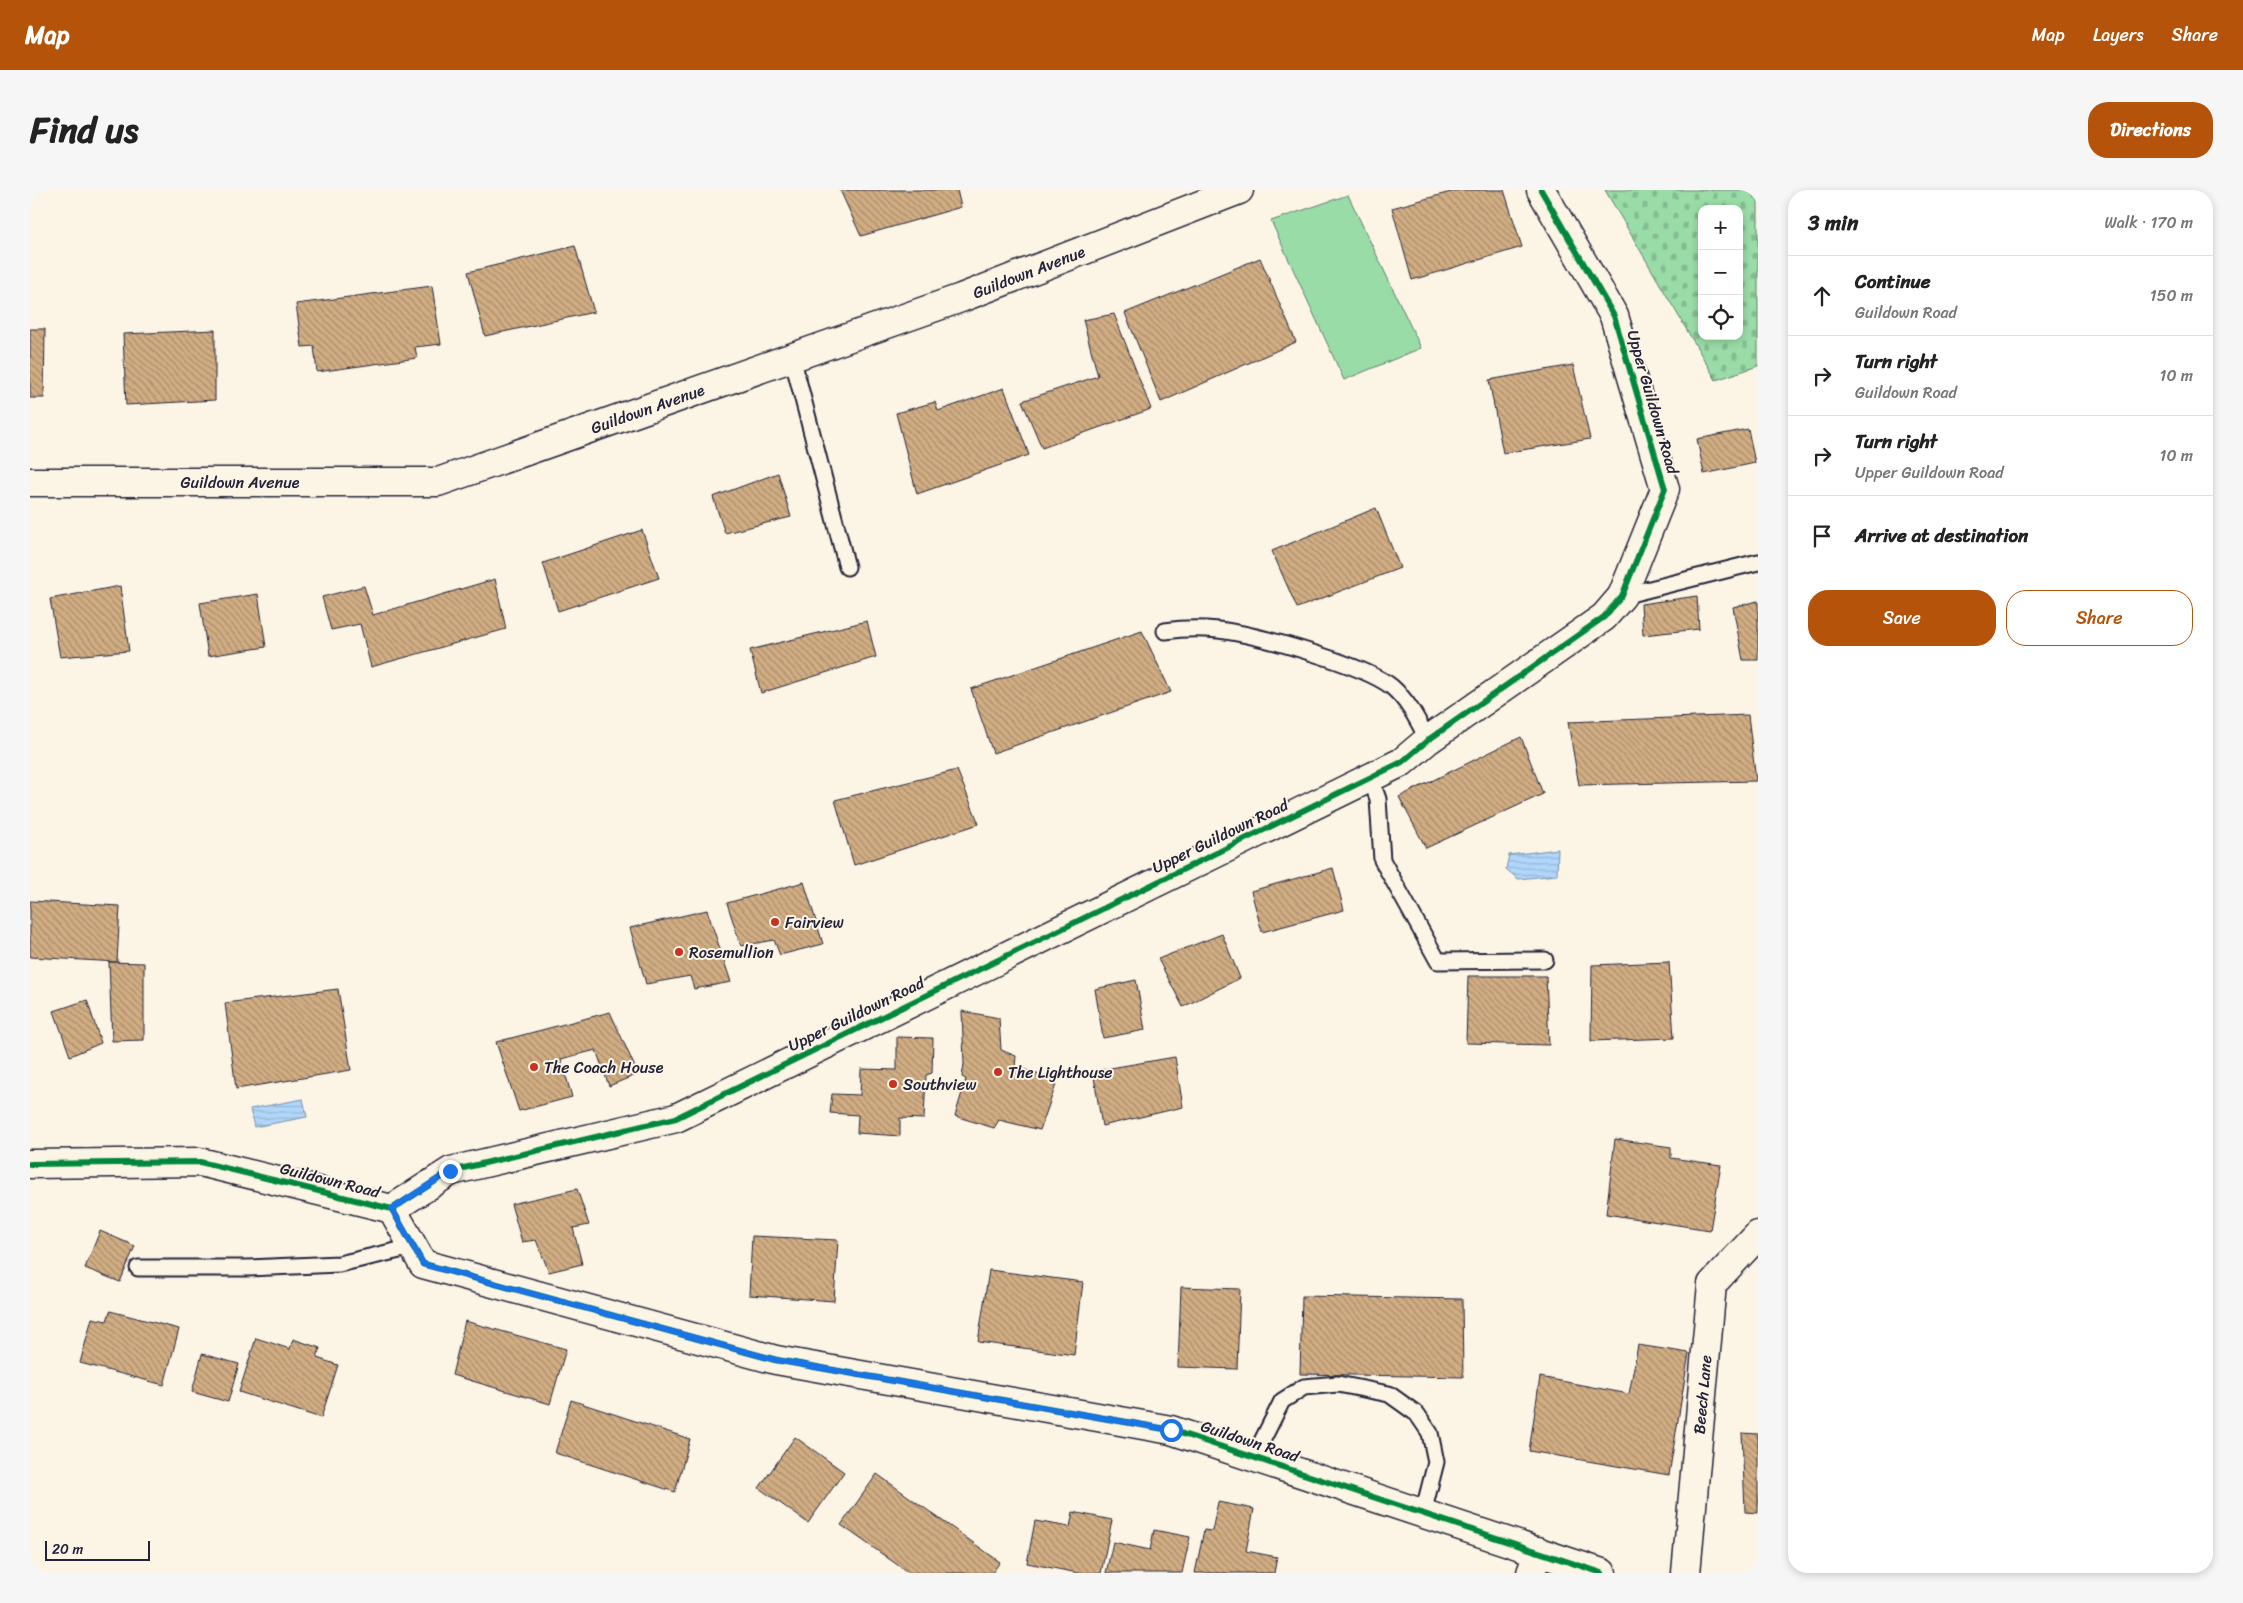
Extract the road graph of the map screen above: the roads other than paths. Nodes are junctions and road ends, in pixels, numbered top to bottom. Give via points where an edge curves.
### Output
1 (1239, 190) edge
2 (1541, 190) edge
3 (792, 357) junction
4 (30, 482) edge
5 (1758, 562) edge
6 (847, 567) dead end
7 (1622, 596) junction
8 (1165, 631) dead end
9 (1428, 740) junction
10 (1370, 777) junction
11 (1545, 960) dead end
12 (30, 1164) edge
13 (392, 1209) junction
14 (1758, 1235) edge
15 (413, 1247) junction
16 (138, 1268) dead end
17 (1254, 1457) junction
18 (1423, 1513) junction
19 (1534, 1562) edge
20 (1602, 1573) edge
21 (1686, 1573) edge

1 - 3 street, Guildown Avenue via 961,298
2 - 7 street, Upper Guildown Road via 1614,316 1665,489
3 - 4 street, Guildown Avenue via 438,482
3 - 6 lane
5 - 7 lane
7 - 9 street, Upper Guildown Road via 1604,617
8 - 9 lane via 1189,627 1228,631 1302,650 1370,674 1391,687 1411,707
9 - 10 street, Upper Guildown Road via 1402,762
10 - 11 lane via 1378,798 1382,860 1438,961
10 - 13 street, Upper Guildown Road via 676,1118 450,1171
12 - 13 street, Guildown Road via 200,1162
13 - 15 street, Guildown Road
14 - 21 street, Beech Lane via 1712,1284
15 - 16 lane via 339,1264
15 - 17 street, Guildown Road via 423,1264 776,1360 1171,1430
17 - 18 street, Guildown Road
17 - 18 lane via 1282,1401 1304,1386 1338,1384 1389,1394 1417,1414 1430,1433 1436,1462
18 - 19 street, Guildown Road
19 - 20 street, Guildown Road

